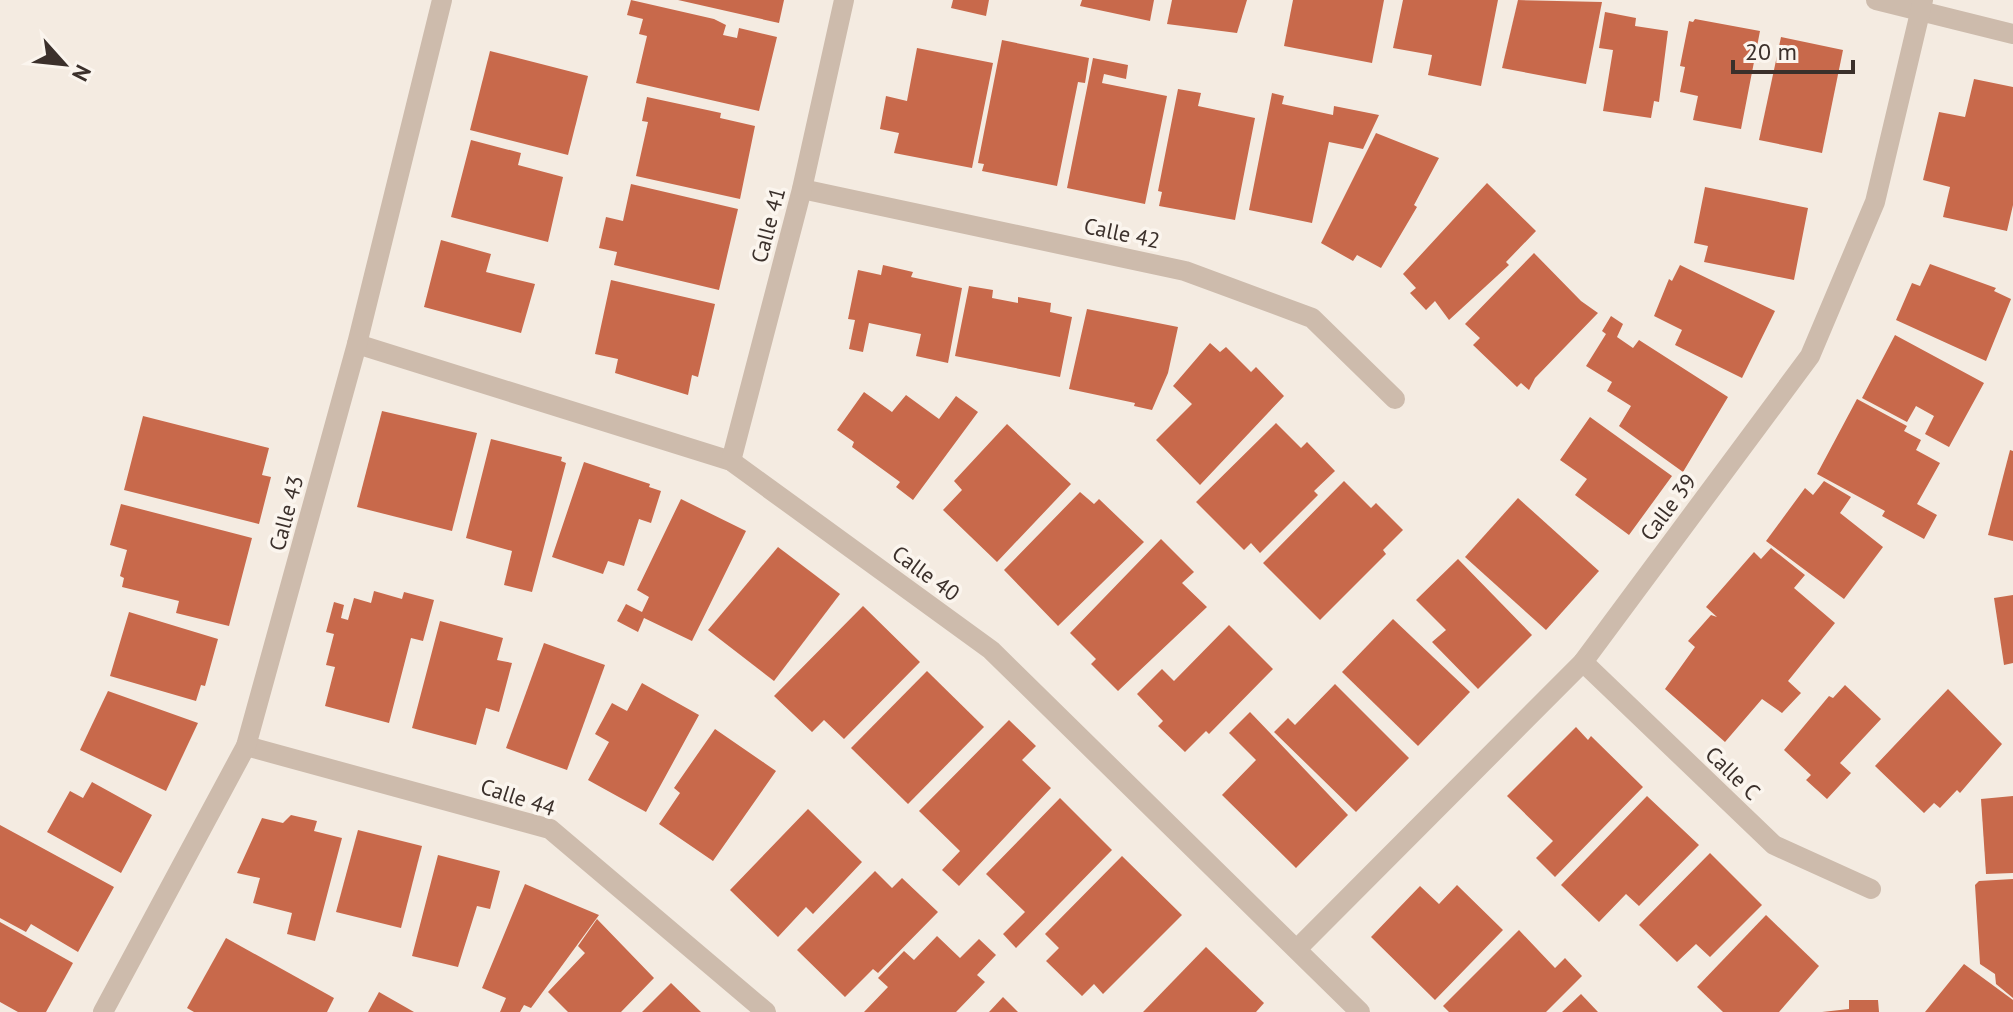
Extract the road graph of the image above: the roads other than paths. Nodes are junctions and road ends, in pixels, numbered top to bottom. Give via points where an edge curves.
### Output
1 (442, 0) edge
2 (844, 0) edge
3 (1876, 0) edge
4 (1922, 4) edge
5 (2013, 34) edge
6 (802, 189) junction
7 (357, 344) junction
8 (1395, 399) dead end
9 (731, 461) junction
10 (1583, 662) junction
11 (246, 746) junction
12 (1871, 889) dead end
13 (1297, 949) junction
14 (103, 1012) edge
15 (766, 1012) edge
16 (1360, 1012) edge

1 - 7 street, Calle 43
2 - 6 street, Calle 41
3 - 4 street
4 - 5 street
4 - 10 street, Calle 39 via 1875,202 1810,356
6 - 8 street, Calle 42 via 1185,271 1312,318
6 - 9 street, Calle 41
7 - 9 street, Calle 40
7 - 11 street, Calle 43
9 - 13 street, Calle 40 via 991,650
10 - 12 street, Calle C via 1774,845
10 - 13 street, Calle 39
11 - 14 street, Calle 43
11 - 15 street, Calle 44 via 550,829
13 - 16 street, Calle 40

